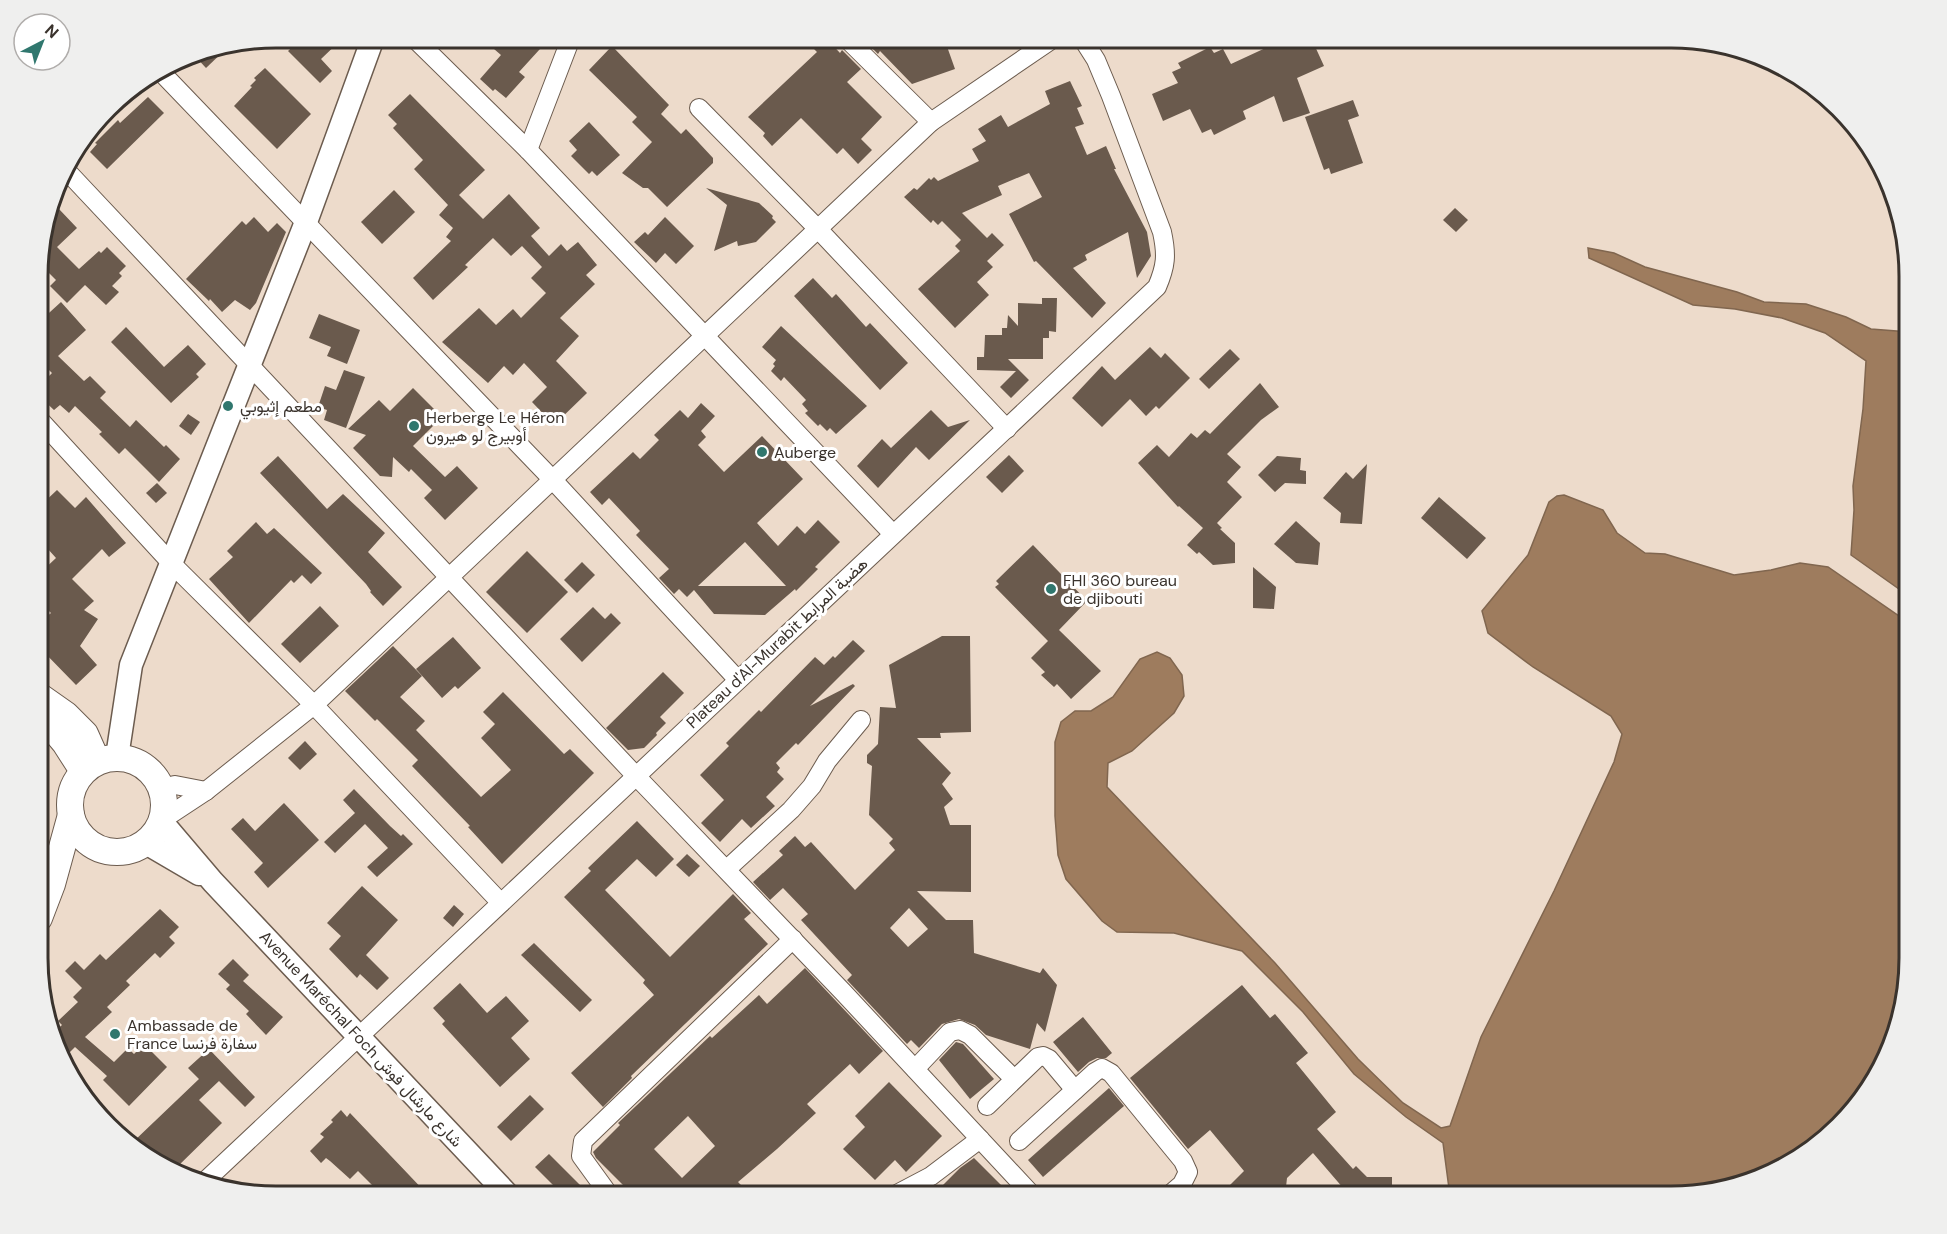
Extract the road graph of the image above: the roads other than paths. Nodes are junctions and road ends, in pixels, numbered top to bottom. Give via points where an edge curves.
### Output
1 (369, 48) edge
2 (424, 48) edge
3 (567, 48) edge
4 (856, 48) edge
5 (1039, 48) edge
6 (1088, 48) edge
7 (165, 76) edge
8 (699, 108) dead end
9 (931, 122) junction
10 (528, 150) junction
11 (71, 175) edge
12 (306, 222) junction
13 (817, 228) junction
14 (704, 336) junction
15 (251, 366) junction
16 (48, 429) edge
17 (1007, 429) junction
18 (552, 479) junction
19 (893, 534) junction
20 (172, 564) junction
21 (449, 576) junction
22 (738, 680) junction
23 (48, 702) edge
24 (314, 705) junction
25 (861, 720) dead end
26 (48, 723) edge
27 (99, 763) junction
28 (636, 776) junction
29 (162, 788) junction
30 (206, 791) junction
31 (70, 815) junction
32 (162, 821) junction
33 (146, 843) junction
34 (94, 847) junction
35 (727, 869) junction
36 (213, 882) junction
37 (52, 884) junction
38 (48, 894) edge
39 (501, 903) junction
40 (793, 939) junction
41 (358, 1036) junction
42 (915, 1069) junction
43 (1014, 1079) junction
44 (1075, 1090) junction
45 (987, 1106) dead end
46 (980, 1140) junction
47 (1019, 1141) dead end
48 (210, 1176) edge
49 (500, 1186) edge
50 (603, 1186) edge
51 (912, 1186) edge
52 (1024, 1186) edge
53 (1180, 1186) edge

1 - 12 street
2 - 10 street
3 - 10 street
4 - 9 street
5 - 9 street
6 - 17 street, Plateau d'Al-Murabit هضبة المرابط via 1100,69 1162,232 1164,270 1157,288
7 - 12 street
8 - 13 street
9 - 13 street
10 - 14 street
11 - 15 street
12 - 15 street
12 - 18 street
13 - 14 street
13 - 17 street
14 - 18 street
14 - 19 street
15 - 20 street
15 - 21 street
16 - 20 street
17 - 19 street, Plateau d'Al-Murabit هضبة المرابط
18 - 21 street
18 - 22 street
19 - 22 street, Plateau d'Al-Murabit هضبة المرابط
20 - 24 street
20 - 27 street via 131,665
21 - 24 street
21 - 28 street
22 - 28 street, Plateau d'Al-Murabit هضبة المرابط
23 - 27 main road via 85,734
24 - 30 street
24 - 39 street
25 - 35 street via 805,794
26 - 27 main road via 65,743
27 - 29 main road via 131,759 144,766
27 - 31 main road via 76,780 71,791
28 - 35 street
28 - 39 street, Plateau d'Al-Murabit هضبة المرابط
29 - 30 street via 175,785
29 - 32 main road
30 - 32 street
31 - 34 main road via 75,828
31 - 37 main road
32 - 33 main road
32 - 36 street
33 - 34 main road via 121,852
33 - 36 street
34 - 37 main road
35 - 40 street
36 - 41 street, Avenue Maréchal Foch شارع مارشال فوش
37 - 38 main road
39 - 41 street, Plateau d'Al-Murabit هضبة المرابط
40 - 42 street
40 - 50 street via 583,1141 581,1156
41 - 48 street, Plateau d'Al-Murabit هضبة المرابط
41 - 49 street, Avenue Maréchal Foch شارع مارشال فوش
42 - 43 street via 950,1032 960,1030 970,1035
42 - 46 street
43 - 44 street via 1043,1056
43 - 45 street
44 - 47 street
44 - 53 street via 1102,1068 1110,1073 1183,1161 1188,1172
46 - 51 street
46 - 52 street

